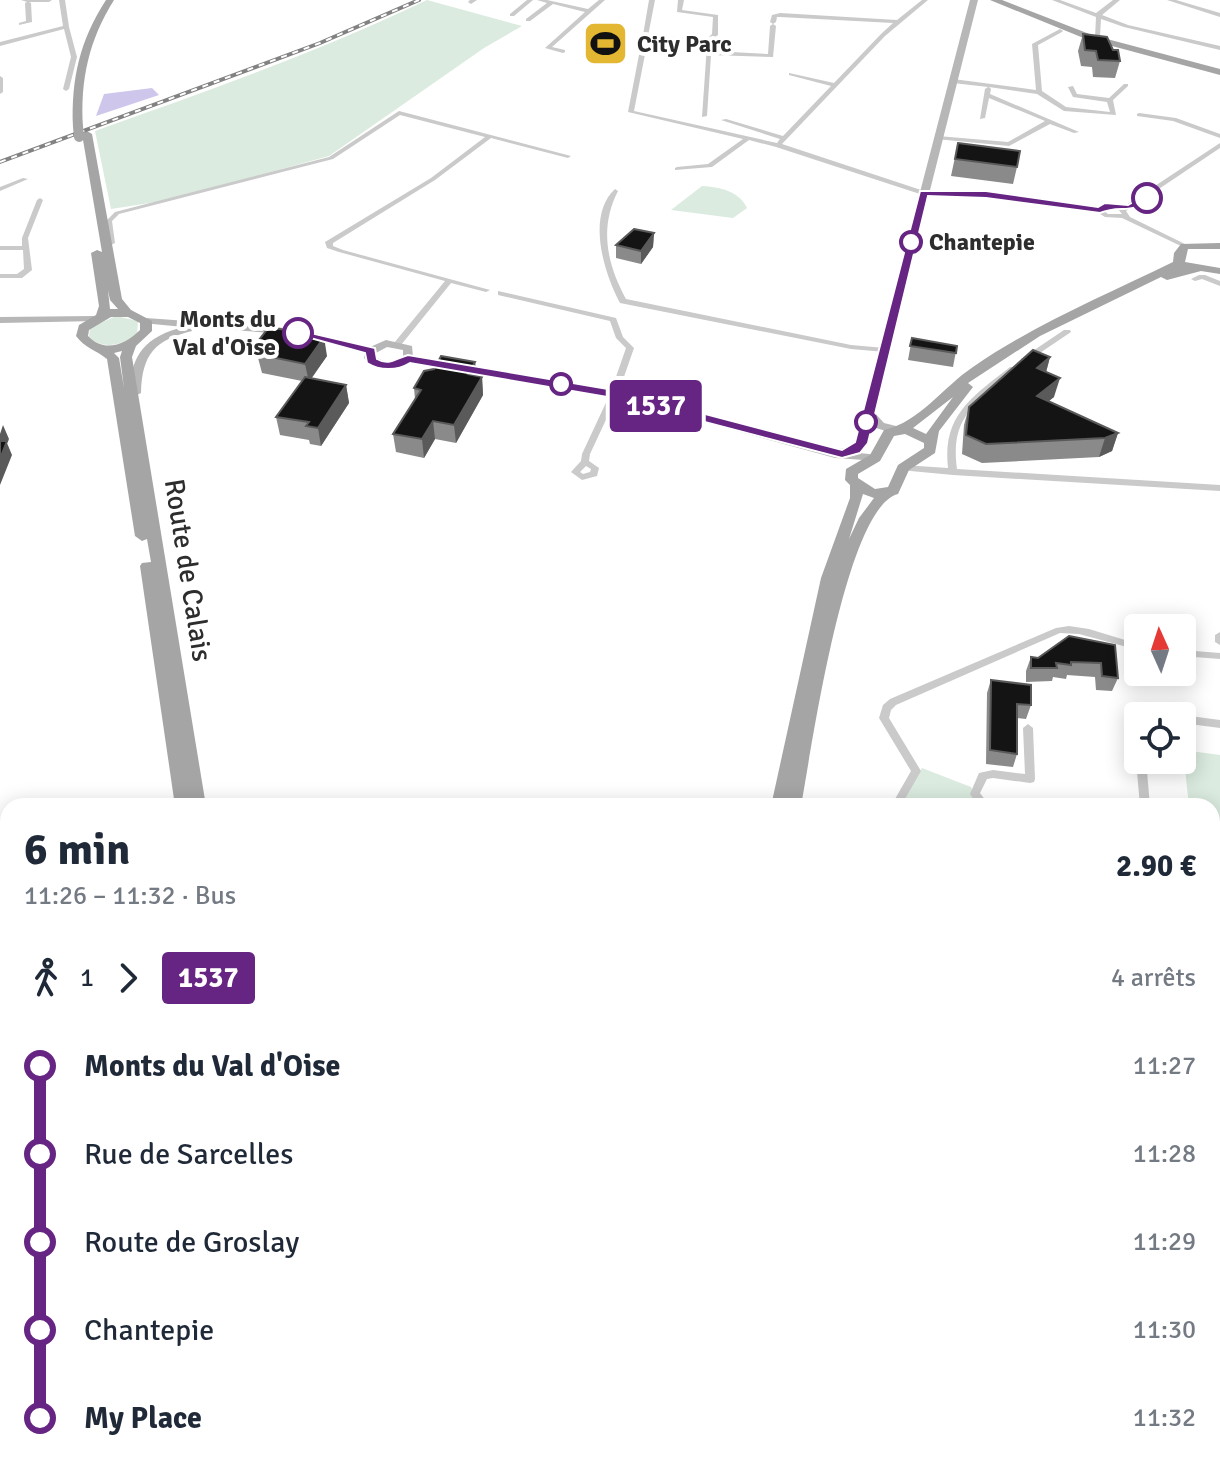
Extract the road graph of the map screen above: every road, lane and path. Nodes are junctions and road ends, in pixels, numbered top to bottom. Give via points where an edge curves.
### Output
1 (49, 0) edge
2 (62, 0) edge
3 (110, 0) edge
4 (118, 0) edge
5 (530, 0) edge
6 (540, 0) edge
7 (602, 0) edge
8 (652, 0) edge
9 (681, 0) edge
10 (925, 0) edge
11 (998, 0) edge
12 (1055, 0) edge
13 (1117, 0) edge
14 (1170, 0) edge
15 (26, 1) edge
16 (555, 2) edge
17 (974, 2) edge
18 (589, 11) junction
19 (512, 15) dead end
20 (1220, 15) edge
21 (1100, 18) junction
22 (528, 20) dead end
23 (898, 22) junction
24 (21, 24) dead end
25 (66, 26) junction
26 (1060, 31) dead end
27 (642, 37) junction
28 (1097, 37) junction
29 (709, 40) junction
30 (0, 43) edge
31 (1220, 48) edge
32 (563, 51) dead end
33 (709, 53) junction
34 (1220, 70) edge
35 (791, 74) dead end
36 (0, 78) edge
37 (953, 81) junction
38 (835, 85) junction
39 (1126, 85) dead end
40 (988, 86) junction
41 (1071, 87) dead end
42 (66, 89) dead end
43 (0, 92) edge
44 (1039, 92) junction
45 (987, 95) junction
46 (1110, 100) junction
47 (631, 110) junction
48 (1139, 115) dead end
49 (704, 116) dead end
50 (670, 117) dead end
51 (982, 118) dead end
52 (724, 120) dead end
53 (1050, 121) junction
54 (82, 131) junction
55 (1076, 132) dead end
56 (1220, 136) edge
57 (488, 138) junction
58 (938, 138) junction
59 (747, 139) junction
60 (785, 139) junction
61 (975, 139) junction
62 (778, 145) junction
63 (1220, 145) edge
64 (972, 153) edge
65 (568, 156) dead end
66 (677, 169) dead end
67 (25, 179) dead end
68 (0, 189) edge
69 (615, 191) dead end
70 (923, 193) junction
71 (40, 200) dead end
72 (1125, 213) junction
73 (1185, 246) junction
74 (1217, 246) edge
75 (0, 248) edge
76 (25, 248) junction
77 (108, 253) junction
78 (1181, 259) junction
79 (1220, 271) edge
80 (1196, 274) junction
81 (0, 276) edge
82 (449, 281) junction
83 (1220, 284) edge
84 (486, 290) dead end
85 (1119, 292) junction
86 (501, 293) dead end
87 (127, 312) junction
88 (98, 317) junction
89 (0, 321) edge
90 (146, 321) junction
91 (201, 325) junction
92 (254, 328) junction
93 (82, 332) junction
94 (1067, 332) dead end
95 (144, 335) junction
96 (398, 343) junction
97 (130, 344) junction
98 (103, 349) junction
99 (885, 350) junction
100 (371, 351) junction
101 (408, 359) junction
102 (987, 365) junction
103 (614, 394) junction
104 (868, 417) junction
105 (136, 426) junction
106 (897, 430) junction
107 (884, 441) junction
108 (930, 441) junction
109 (835, 454) junction
110 (923, 455) junction
111 (875, 458) junction
112 (585, 462) dead end
113 (903, 468) junction
114 (950, 472) junction
115 (853, 480) junction
116 (1220, 488) edge
117 (884, 495) junction
118 (1220, 635) edge
119 (1220, 642) edge
120 (1124, 645) edge
121 (1196, 654) edge
122 (1220, 656) edge
123 (1196, 721) edge
124 (1220, 724) edge
125 (1028, 728) dead end
126 (1142, 774) edge
127 (182, 798) edge
128 (197, 798) edge
129 (781, 798) edge
130 (795, 798) edge
131 (901, 798) edge
132 (978, 798) edge
133 (1144, 798) edge

1 - 15 street
2 - 25 street
3 - 54 main road via 81,55 76,92
4 - 54 main road via 86,71
5 - 19 street
6 - 16 street
7 - 18 street
8 - 27 street
9 - 29 street via 679,11 716,16 715,35
10 - 23 street
11 - 17 main road
11 - 28 main road
11 - 34 main road via 1089,37
12 - 21 street
13 - 21 street via 1099,13
14 - 20 street
15 - 24 street via 29,22
16 - 18 street
16 - 22 street
17 - 37 main road
18 - 32 street via 548,48
21 - 28 street
21 - 31 street
23 - 33 street via 780,15 774,16 771,56
23 - 38 street
25 - 30 street
25 - 42 street via 74,57
26 - 44 street via 1035,44
27 - 29 street
27 - 47 street
28 - 34 main road
29 - 33 street
33 - 49 street
35 - 38 street
36 - 43 street
37 - 40 street
37 - 58 main road
38 - 60 street
39 - 46 street
40 - 44 street
40 - 45 street
41 - 46 street via 1075,96
44 - 46 street via 1064,109 1114,114
45 - 51 street
45 - 53 street
47 - 50 street
47 - 59 street
48 - 56 street via 1174,119
52 - 60 street
53 - 55 street
53 - 61 street via 1009,144
54 - 77 main road
54 - 88 main road via 105,306
57 - 65 street
57 - 77 street via 399,113 331,158 117,213 109,221
57 - 82 street via 433,179 329,242 329,247
58 - 61 street
58 - 70 main road
59 - 62 street
59 - 66 street via 710,166
60 - 62 street
61 - 64 street
62 - 70 street
63 - 72 street
67 - 68 street
69 - 99 street via 602,224 607,259 623,301
70 - 72 street via 986,194 1100,210 1107,216
70 - 99 main road
71 - 76 street
72 - 73 street
73 - 74 main road
73 - 78 main road
75 - 76 street
76 - 81 street via 25,273
77 - 87 main road via 117,303
78 - 80 main road
78 - 85 main road
79 - 80 main road
80 - 83 street
80 - 85 main road
82 - 84 street
82 - 96 street
85 - 102 main road via 1046,327
86 - 103 street via 613,320 630,348
87 - 88 main road
87 - 90 main road
88 - 89 main road
88 - 93 main road
89 - 93 main road via 67,325
90 - 91 main road
90 - 95 main road
91 - 92 main road
91 - 95 main road
92 - 100 main road
92 - 105 main road via 193,328 151,343 135,371
93 - 98 main road via 87,344
94 - 114 street via 1020,363 956,419
95 - 97 main road
96 - 100 main road
96 - 101 main road via 408,348
97 - 98 main road
97 - 105 main road, Route de Calais via 126,357
98 - 127 main road, Route de Calais via 114,361
99 - 104 main road
100 - 101 main road via 371,361 379,365 399,365
101 - 103 main road
102 - 106 main road
102 - 108 main road
103 - 109 main road
103 - 112 street
104 - 106 main road
104 - 107 main road via 869,430
104 - 109 main road via 858,448
105 - 128 main road, Route de Calais
106 - 107 main road via 886,434
106 - 108 main road
107 - 111 main road
108 - 110 main road via 930,450
109 - 111 main road
109 - 115 main road via 848,465
110 - 113 main road
110 - 114 street via 927,463
111 - 115 main road
113 - 114 street
113 - 117 main road via 893,491
114 - 116 street
115 - 117 main road
115 - 129 main road via 857,498 828,578
117 - 130 main road via 870,511 842,577
118 - 119 street
120 - 131 street via 1059,630 893,702 884,718 916,771
121 - 122 street
123 - 124 street
125 - 132 street via 1030,779 983,776
126 - 133 street

